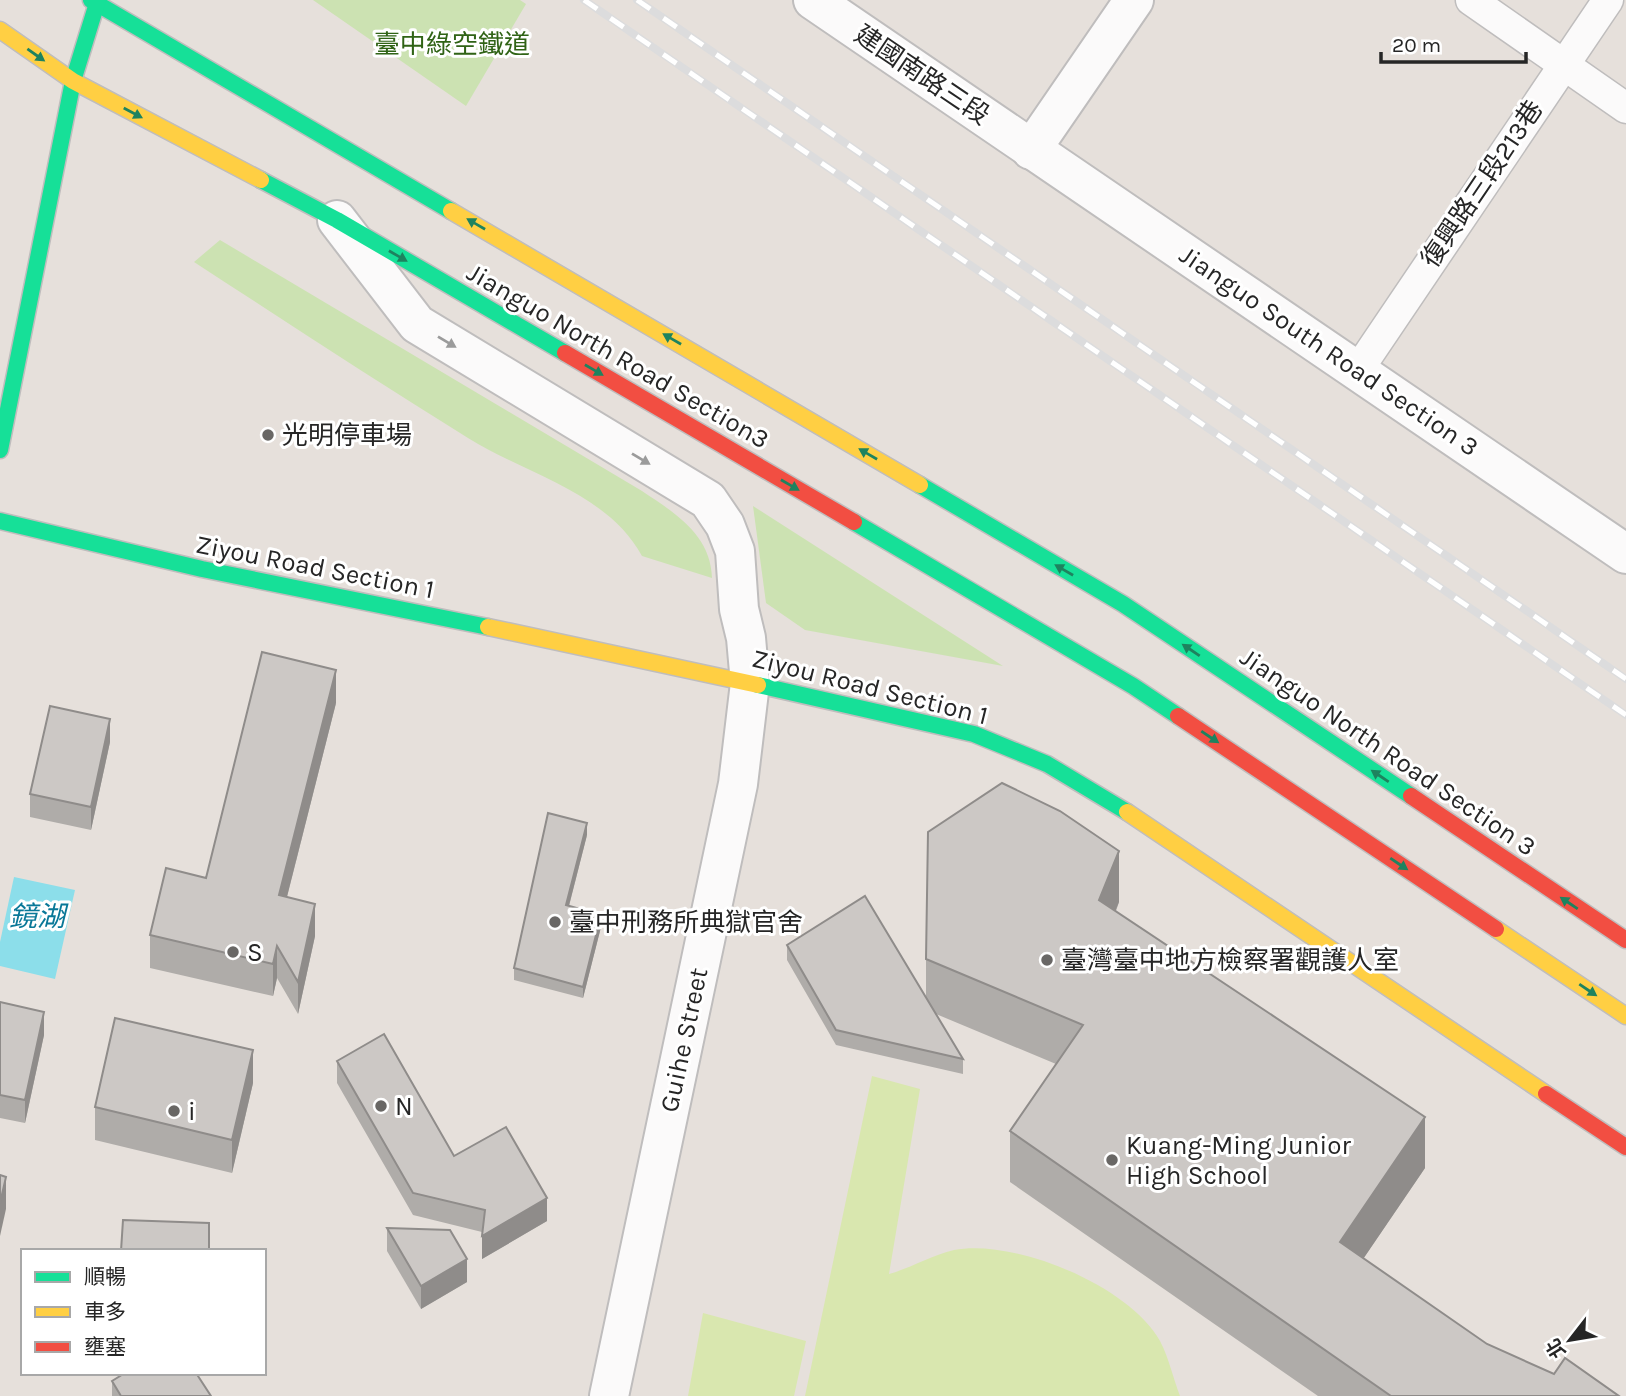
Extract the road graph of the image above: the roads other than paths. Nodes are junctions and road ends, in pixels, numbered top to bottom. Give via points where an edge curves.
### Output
1 (813, 0) edge
2 (1134, 0) edge
3 (1471, 0) edge
4 (1608, 0) edge
5 (95, 1) edge
6 (0, 30) edge
7 (1563, 64) junction
8 (73, 81) junction
9 (1626, 108) edge
10 (1031, 150) junction
11 (337, 220) junction
12 (1358, 370) junction
13 (0, 450) edge
14 (0, 521) edge
15 (1626, 554) edge
16 (750, 683) junction
17 (1626, 940) edge
18 (1626, 1016) edge
19 (1626, 1147) edge
20 (609, 1396) edge

1 - 10 street, 建國南路三段
2 - 10 street
3 - 7 lane
4 - 7 lane, 復興路三段213巷
5 - 8 street
17 -> 5 street, Jianguo North Road Section3 via 1123,604
6 -> 8 street, Jianguo North Road Section3
7 - 9 lane
7 - 12 lane, 復興路三段213巷
8 -> 11 street, Jianguo North Road Section3
8 - 13 street
10 - 12 street, Jianguo South Road Section 3
11 -> 16 street, Guihe Street via 417,324 708,500 735,551
11 -> 18 street, Jianguo North Road Section3 via 1133,685
12 - 15 street, Jianguo South Road Section 3
14 - 16 street, Ziyou Road Section 1 via 202,569
16 - 19 street, Ziyou Road Section 1 via 974,734 1047,764 1112,802
16 - 20 street, Guihe Street via 738,784

